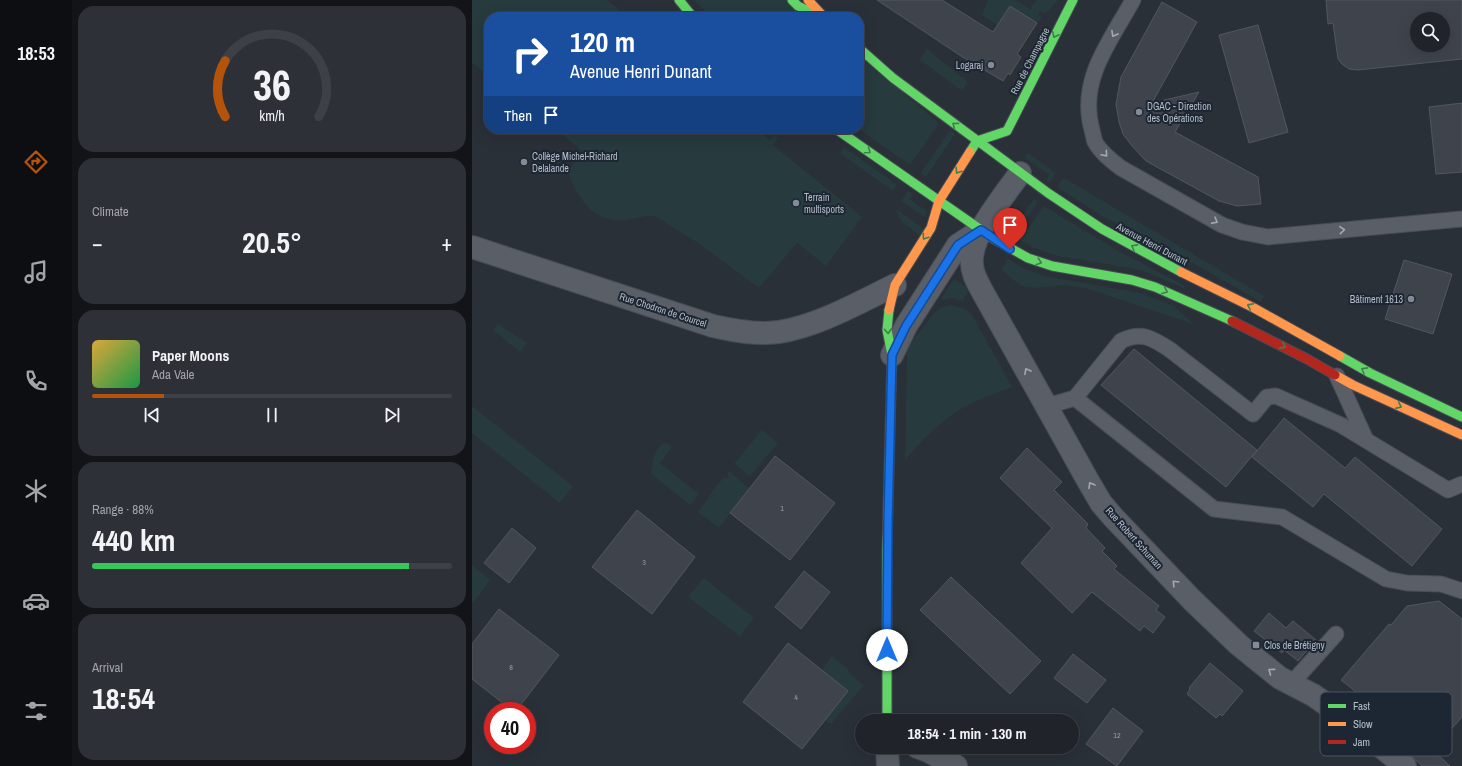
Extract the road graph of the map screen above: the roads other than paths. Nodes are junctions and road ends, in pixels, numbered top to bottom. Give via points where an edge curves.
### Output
1 (679, 0) edge
2 (792, 0) edge
3 (808, 0) edge
4 (1073, 0) edge
5 (1133, 0) edge
6 (689, 12) edge
7 (812, 12) edge
8 (819, 12) edge
9 (864, 52) edge
10 (843, 134) edge
11 (977, 141) junction
12 (1020, 173) junction
13 (939, 201) junction
14 (1462, 219) edge
15 (981, 230) junction
16 (472, 247) edge
17 (895, 285) junction
18 (928, 291) junction
19 (855, 304) junction
20 (889, 306) junction
21 (892, 355) junction
22 (1337, 376) junction
23 (1075, 398) junction
24 (1047, 406) junction
25 (1462, 417) edge
26 (1462, 435) edge
27 (1366, 440) junction
28 (1462, 484) edge
29 (1462, 591) edge
30 (1336, 634) dead end
31 (1291, 684) junction
32 (1320, 700) edge
33 (887, 714) edge
34 (887, 754) edge
35 (934, 754) edge
36 (1392, 756) edge
37 (888, 766) edge
38 (956, 766) edge
39 (1405, 766) edge

1 - 6 main road
2 - 7 main road via 798,6
3 - 8 main road
4 -> 11 main road, Rue de Champagne via 1007,132
5 -> 14 lane via 1097,64 1091,81 1088,103 1096,143 1107,157 1121,168 1222,225 1268,237
11 -> 9 main road, Avenue Henri Dunant via 893,78
10 -> 13 main road
11 - 12 main road, Avenue Henri Dunant
11 -> 13 main road
12 - 15 street
25 -> 12 main road, Avenue Henri Dunant via 1370,373 1254,308 1136,248 1096,225
13 - 15 main road
13 -> 17 main road via 931,228
15 - 18 street via 958,245
15 -> 22 main road via 1010,249 1052,266 1155,286 1243,326
24 -> 15 street, Rue Robert Schuman via 973,271 972,254
16 - 19 street, Rue Chodron de Courcel via 713,326 743,332 779,332 803,326
17 - 19 street, Rue Chodron de Courcel
17 - 20 main road
18 - 20 street, Rue Chodron de Courcel
18 - 21 street via 906,326
19 - 20 street, Rue Chodron de Courcel
20 -> 21 main road via 887,330
21 - 33 main road via 887,535
22 -> 26 main road
22 - 27 lane
23 - 24 lane
23 - 27 lane via 1121,341 1130,336 1141,336 1155,340 1170,349 1253,414 1267,397 1276,396 1341,425
23 - 29 lane via 1214,508 1282,517 1386,579 1407,583 1441,584
31 -> 24 street, Rue Robert Schuman via 1220,629 1113,517 1101,503
27 - 28 lane via 1448,490
30 - 31 lane
31 - 32 street, Rue Robert Schuman
34 - 37 street
35 - 38 street
36 - 39 street, Rue Robert Schuman

